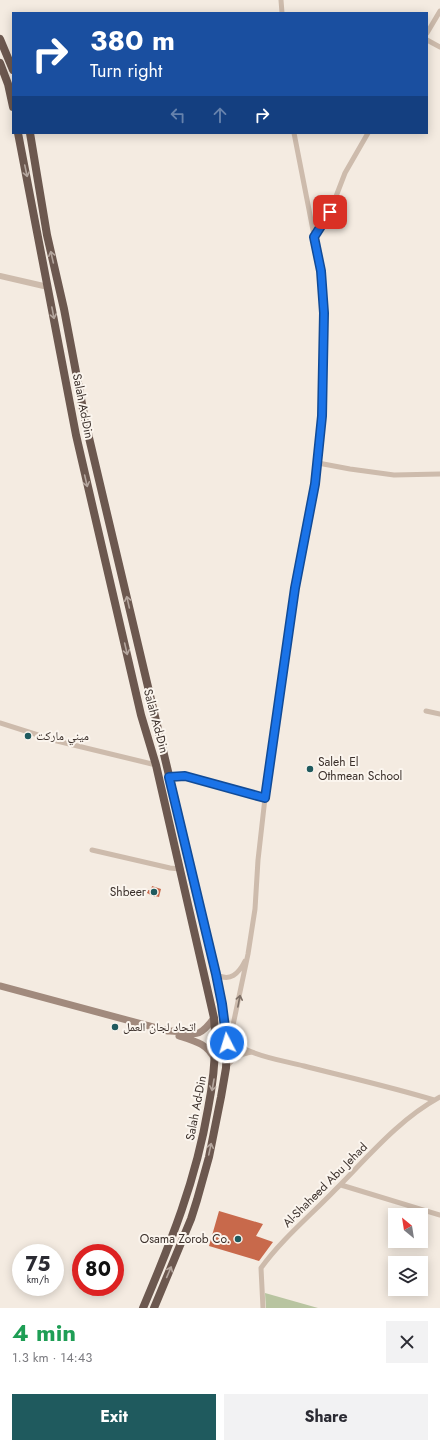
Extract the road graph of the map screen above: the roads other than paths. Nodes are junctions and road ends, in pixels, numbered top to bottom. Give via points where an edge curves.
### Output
1 (281, 0) edge
2 (440, 11) edge
3 (282, 12) edge
4 (428, 31) edge
5 (0, 39) edge
6 (428, 40) edge
7 (440, 46) edge
8 (0, 63) edge
9 (12, 68) edge
10 (10, 86) edge
11 (12, 100) edge
12 (18, 134) edge
13 (30, 134) edge
14 (294, 134) edge
15 (367, 134) edge
16 (314, 237) junction
17 (0, 276) edge
18 (48, 287) junction
19 (93, 453) junction
20 (80, 455) junction
21 (318, 462) junction
22 (440, 474) edge
23 (132, 619) junction
24 (120, 620) junction
25 (426, 711) dead end
26 (440, 714) edge
27 (0, 723) edge
28 (156, 765) junction
29 (169, 777) junction
30 (265, 798) junction
31 (92, 850) dead end
32 (180, 869) junction
33 (248, 954) junction
34 (216, 974) junction
35 (0, 986) edge
36 (214, 1018) junction
37 (168, 1031) junction
38 (232, 1032) junction
39 (253, 1052) junction
40 (227, 1053) junction
41 (215, 1060) junction
42 (226, 1068) junction
43 (440, 1097) edge
44 (434, 1100) junction
45 (192, 1181) junction
46 (341, 1185) junction
47 (201, 1186) junction
48 (182, 1213) junction
49 (440, 1215) edge
50 (190, 1219) junction
51 (143, 1308) edge
52 (154, 1308) edge
53 (263, 1308) edge

1 - 3 street
2 - 4 street
5 - 9 highway
6 - 7 street
8 - 10 highway
10 - 11 highway
12 -> 18 highway, Salah Ad-Din
19 -> 13 highway, Salah Ad-Din via 47,235
14 - 16 street
15 - 16 street via 345,173 330,212
16 - 21 street via 321,271 324,313 322,416
17 - 18 street
18 -> 20 highway, Salah Ad-Din
19 - 20 highway via 84,451
23 -> 19 highway, Salah Ad-Din
20 -> 24 highway, Salah Ad-Din
21 - 22 street via 394,475
21 - 30 street via 296,582
23 - 24 highway via 125,626
23 - 29 highway, Salah Ad-Din
24 -> 28 highway, Salah Ad-Din via 141,715
25 - 26 street
27 - 28 street via 57,741
28 - 32 highway, Salah Ad-Din
29 - 30 street via 185,776
29 - 34 highway, Salah Ad-Din
30 - 33 street via 255,909
31 - 32 street
32 - 36 highway, Salah Ad-Din
33 - 34 street via 234,976 223,978
38 -> 33 street
34 - 40 highway, Salah Ad-Din
35 - 37 main road
36 - 37 main road via 199,1034
36 - 41 highway, Salah Ad-Din
37 - 41 main road via 205,1046
38 - 39 street via 239,1045
38 - 40 street
39 - 42 street via 238,1056
39 - 44 street via 390,1086
40 - 42 highway, Salah Ad-Din
41 -> 45 highway, Salah Ad-Din via 207,1115
47 -> 42 highway, Salah Ad-Din via 218,1116
43 - 44 street, Al-Shaheed Abu Jehad
44 - 46 street, Al-Shaheed Abu Jehad via 392,1132
45 - 47 highway via 196,1187
45 - 48 highway, Salah Ad-Din
46 - 49 street
46 - 53 street, Al-Shaheed Abu Jehad via 277,1246 261,1268
47 - 50 highway, Salah Ad-Din
48 - 50 highway via 188,1212
48 - 51 highway, Salah Ad-Din
52 -> 50 highway, Salah Ad-Din

